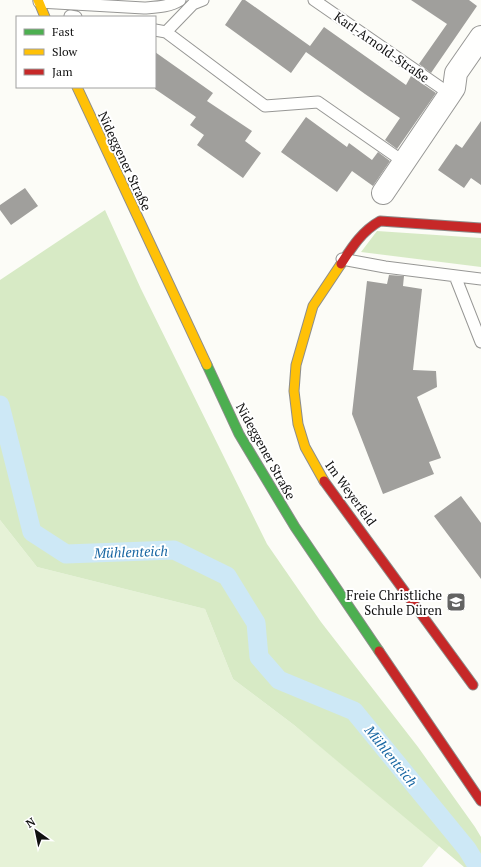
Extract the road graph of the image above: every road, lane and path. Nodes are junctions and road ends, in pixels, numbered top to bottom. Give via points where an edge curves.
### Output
1 (180, 0) edge
2 (203, 0) edge
3 (314, 0) edge
4 (38, 1) edge
5 (45, 16) edge
6 (156, 30) edge
7 (166, 32) junction
8 (481, 37) edge
9 (76, 88) edge
10 (450, 94) junction
11 (404, 162) junction
12 (383, 193) dead end
13 (481, 228) edge
14 (342, 259) junction
15 (455, 276) junction
16 (481, 279) edge
17 (481, 342) edge
18 (474, 685) joint
19 (481, 696) edge
20 (481, 802) edge

1 - 4 lane via 174,4 144,8
2 - 7 lane via 194,4
3 - 10 lane, Karl-Arnold-Straße
4 - 5 main road
6 - 7 lane
7 - 11 lane via 264,106 318,102
8 - 10 street via 456,73 454,88
9 - 20 main road, Nideggener Straße via 239,434 295,527
10 - 11 street
11 - 12 street
13 - 14 main road, Im Weyerfeld via 380,221 368,228
14 - 15 lane
14 - 18 main road, Im Weyerfeld via 313,306 296,366 294,391 298,424 305,447 319,474
15 - 16 lane
15 - 17 lane
18 - 19 lane

